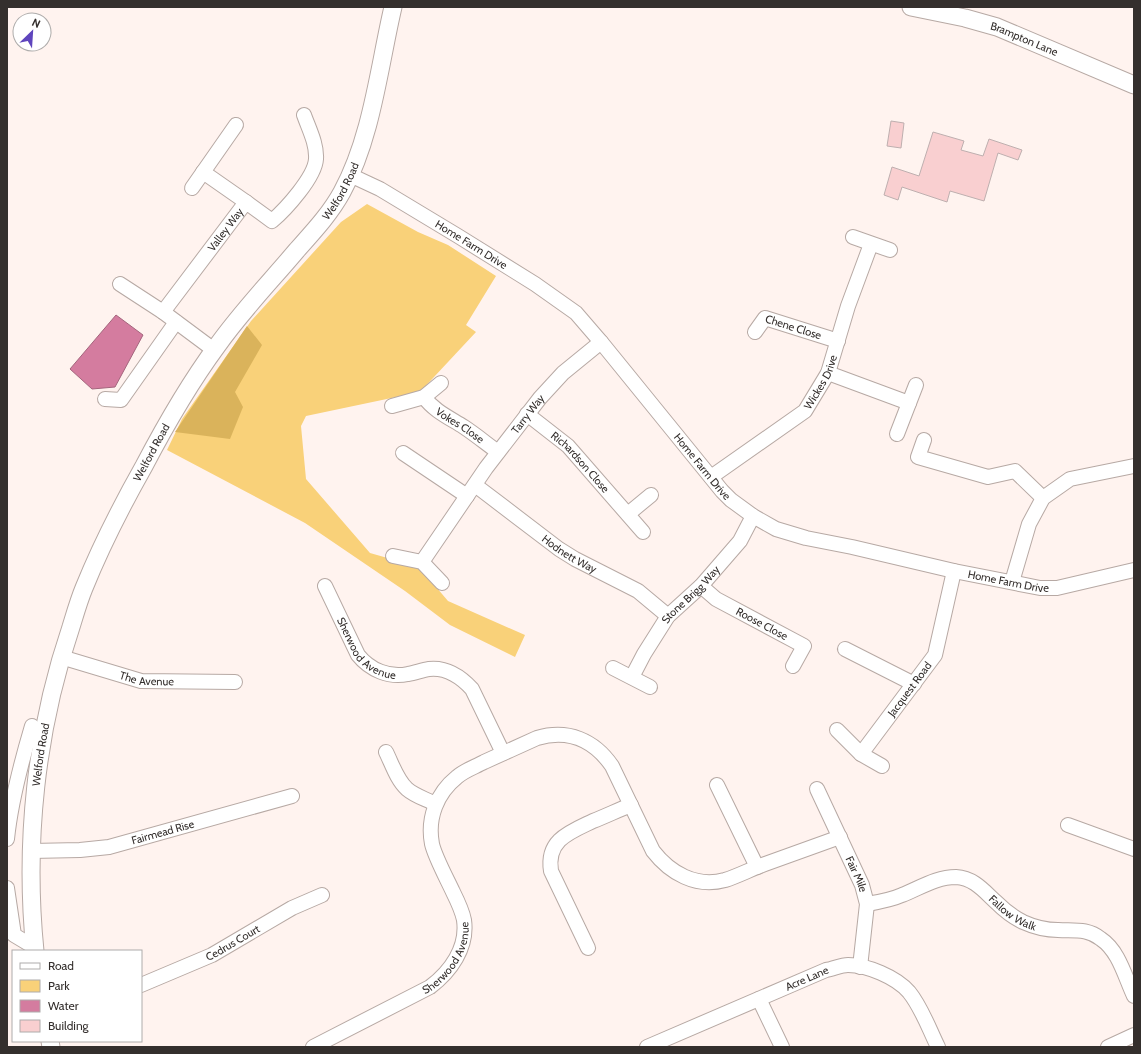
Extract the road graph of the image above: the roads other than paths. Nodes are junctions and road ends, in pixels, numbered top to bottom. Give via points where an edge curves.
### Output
1 (393, 7) edge
2 (911, 7) edge
3 (1134, 85) edge
4 (304, 115) dead end
5 (236, 125) dead end
6 (203, 172) junction
7 (350, 174) junction
8 (192, 188) dead end
9 (246, 202) junction
10 (853, 237) dead end
11 (871, 244) junction
12 (890, 250) dead end
13 (120, 284) dead end
14 (163, 312) junction
15 (176, 322) junction
16 (755, 332) dead end
17 (838, 341) junction
18 (601, 342) junction
19 (214, 350) junction
20 (828, 373) junction
21 (441, 383) dead end
22 (916, 385) dead end
23 (424, 396) junction
24 (105, 399) dead end
25 (909, 403) junction
26 (392, 406) dead end
27 (527, 414) junction
28 (897, 434) dead end
29 (924, 440) dead end
30 (498, 452) junction
31 (403, 453) dead end
32 (1134, 466) edge
33 (711, 478) junction
34 (471, 490) junction
35 (651, 495) dead end
36 (1043, 498) junction
37 (628, 514) junction
38 (753, 516) junction
39 (643, 532) dead end
40 (393, 556) dead end
41 (422, 562) junction
42 (1134, 570) edge
43 (954, 571) junction
44 (1012, 582) junction
45 (442, 583) dead end
46 (325, 586) dead end
47 (701, 586) junction
48 (668, 616) junction
49 (845, 649) dead end
50 (61, 656) junction
51 (793, 666) dead end
52 (613, 668) dead end
53 (632, 677) junction
54 (235, 682) dead end
55 (914, 684) junction
56 (650, 687) dead end
57 (32, 726) dead end
58 (837, 730) dead end
59 (386, 752) dead end
60 (504, 753) junction
61 (861, 754) junction
62 (882, 766) dead end
63 (717, 785) dead end
64 (817, 789) dead end
65 (292, 796) dead end
66 (12, 799) junction
67 (34, 799) junction
68 (435, 804) junction
69 (631, 805) junction
70 (1068, 825) dead end
71 (840, 837) junction
72 (7, 839) edge
73 (1134, 849) edge
74 (31, 851) junction
75 (757, 867) junction
76 (7, 888) edge
77 (322, 895) dead end
78 (867, 904) junction
79 (588, 948) dead end
80 (35, 949) edge
81 (860, 967) junction
82 (142, 985) edge
83 (1134, 996) edge
84 (759, 1000) junction
85 (1134, 1034) edge
86 (319, 1045) edge
87 (647, 1047) edge
88 (782, 1047) edge
89 (938, 1047) edge
90 (1108, 1047) edge

1 - 7 main road, Welford Road via 370,115
2 - 3 main road, Brampton Lane via 996,27
4 - 9 street, Valley Way via 315,146 314,170 291,203 272,221
5 - 6 street
6 - 8 street
6 - 9 street
7 - 18 street, Home Farm Drive via 380,189 535,284 576,313
7 - 19 main road, Welford Road via 332,209 241,313
9 - 14 street, Valley Way
10 - 11 street
11 - 12 street
11 - 17 street, Wickes Drive
13 - 14 street
14 - 15 street
15 - 19 street
15 - 24 street via 121,400
16 - 17 street, Chene Close via 765,318
17 - 20 street, Wickes Drive
18 - 27 street, Tarry Way via 563,373
18 - 33 street, Home Farm Drive
19 - 50 main road, Welford Road via 182,398 124,501 83,590
20 - 25 street
20 - 33 street, Wickes Drive via 805,411
21 - 23 street, Vokes Close
22 - 25 street
23 - 26 street, Vokes Close
23 - 30 street, Vokes Close via 440,412
25 - 28 street
27 - 30 street, Tarry Way
27 - 37 street, Richardson Close via 568,446
29 - 36 street via 918,457 988,477 1015,471
30 - 34 street, Tarry Way
31 - 34 street
32 - 36 street via 1070,479
33 - 38 street, Home Farm Drive via 731,500
34 - 41 street, Tarry Way
34 - 48 street, Hodnett Way via 575,559 638,591
35 - 37 street
36 - 44 street via 1029,524
37 - 39 street, Richardson Close
38 - 43 street, Home Farm Drive via 776,529 806,538
38 - 47 street, Stone Brigg Way via 740,540
40 - 41 street
41 - 45 street
42 - 44 street, Home Farm Drive via 1057,588 1040,588
43 - 44 street, Home Farm Drive
43 - 55 street, Jacquest Road via 935,655
46 - 60 street, Sherwood Avenue via 358,655 365,663 383,673 394,675 430,669 454,674 472,689
47 - 48 street, Stone Brigg Way
47 - 51 street, Roose Close via 716,598 804,646
48 - 53 street, Stone Brigg Way
49 - 55 street
50 - 54 street, The Avenue via 141,681
50 - 67 main road, Welford Road via 47,713
52 - 53 street
53 - 56 street
55 - 61 street, Jacquest Road
57 - 66 street, Welford Road
58 - 61 street
59 - 68 street via 406,788
60 - 68 street, Sherwood Avenue via 458,776 447,786
60 - 69 street, Sherwood Avenue via 549,735 563,735 585,741 612,766
61 - 62 street
63 - 75 street
64 - 71 street, Fair Mile
65 - 74 street, Fairmead Rise via 109,847
66 - 67 street
66 - 72 street, Welford Road
67 - 74 main road, Welford Road
68 - 86 street, Sherwood Avenue via 432,845 464,920 462,944 457,957 445,974 430,987
69 - 75 street, Sherwood Avenue via 653,851 671,870 684,877 698,881 724,880
69 - 79 street via 564,835 551,856 551,871
70 - 73 street
71 - 75 street, Sherwood Avenue
71 - 78 street, Fair Mile via 862,885
74 - 80 main road, Welford Road
76 - 80 street, Welford Road via 14,935
77 - 82 street, Cedrus Court via 292,908 212,955
78 - 81 street, Fair Mile
78 - 83 street, Fallow Walk via 885,901 936,880 967,879 984,890 1009,914 1031,926 1084,930 1102,939 1115,953
81 - 84 street, Acre Lane via 847,965 826,970
81 - 89 street, Acre Lane via 888,976 909,992 919,1006
84 - 87 street, Acre Lane
84 - 88 street
85 - 90 street

